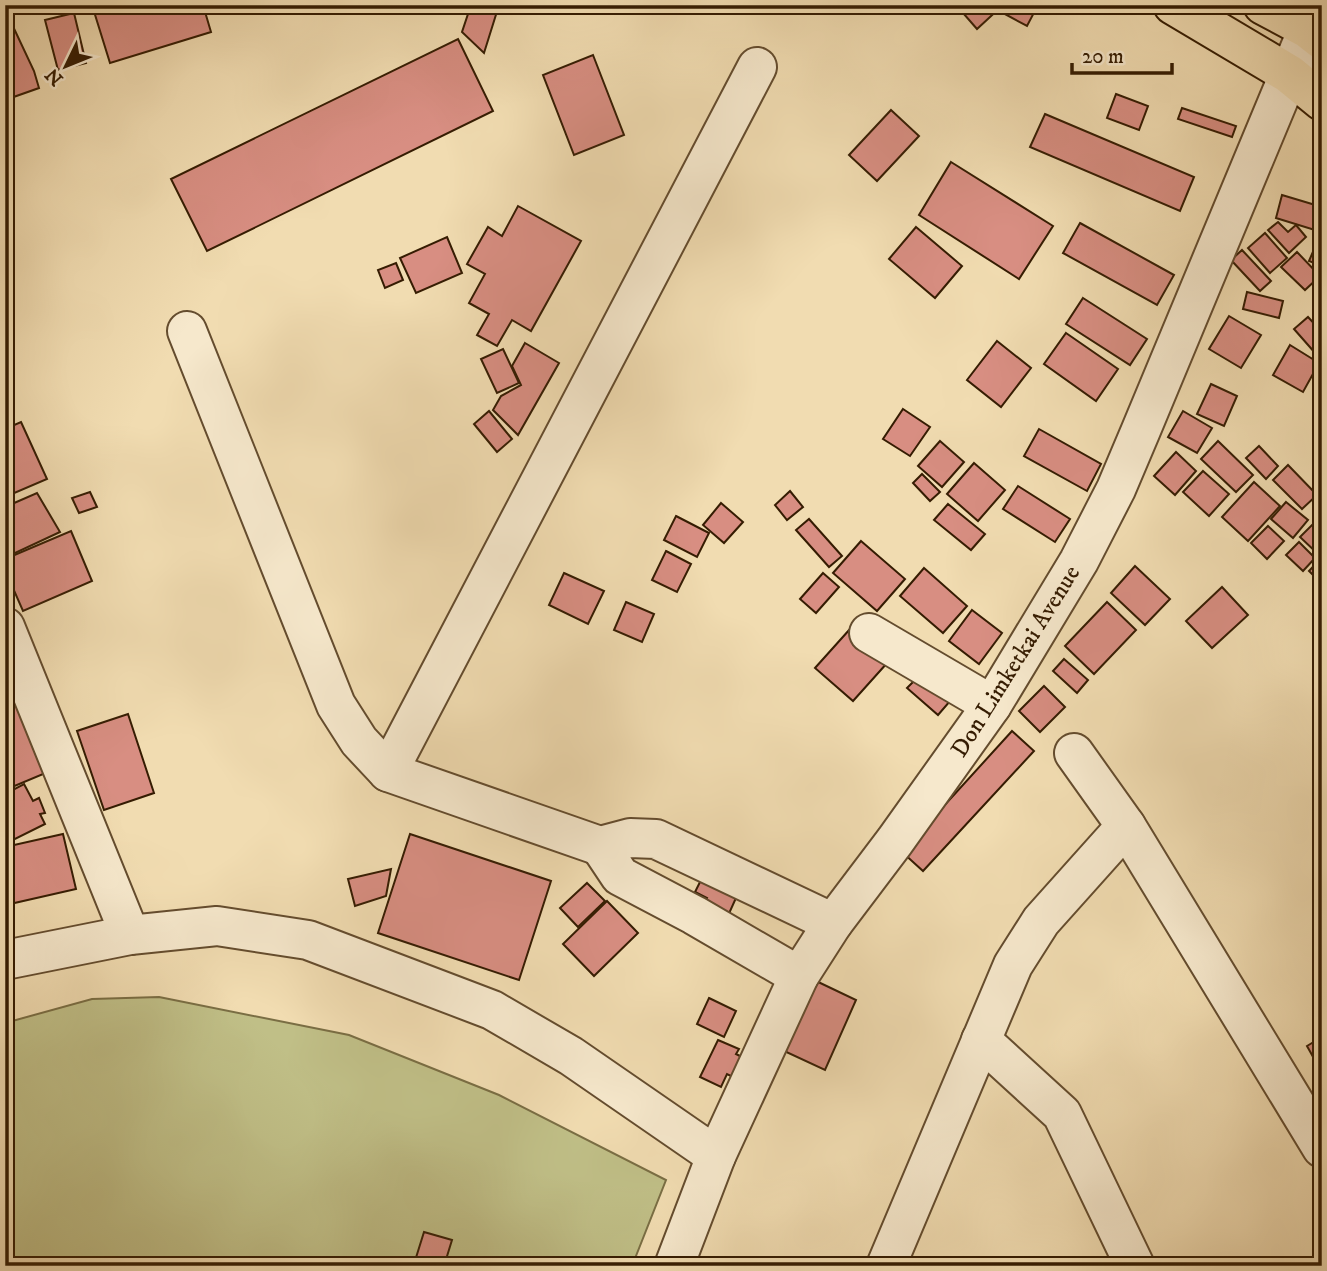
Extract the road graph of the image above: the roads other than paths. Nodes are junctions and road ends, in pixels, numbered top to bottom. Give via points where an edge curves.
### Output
1 (1173, 5) edge
2 (1263, 5) edge
3 (1315, 25) edge
4 (757, 68) dead end
5 (1289, 74) junction
6 (1322, 101) edge
7 (187, 331) dead end
8 (5, 627) edge
9 (869, 633) dead end
10 (16, 682) edge
11 (992, 705) junction
12 (1074, 753) dead end
13 (388, 772) junction
14 (1126, 826) junction
15 (600, 846) junction
16 (834, 923) junction
17 (130, 934) junction
18 (5, 960) edge
19 (799, 976) junction
20 (981, 1040) junction
21 (1322, 1148) edge
22 (716, 1156) junction
23 (674, 1266) edge
24 (886, 1266) edge
25 (1135, 1266) edge

1 - 5 main road
2 - 3 main road
3 - 5 street, Don Limketkai Avenue
4 - 13 street
5 - 6 main road
5 - 11 street, Don Limketkai Avenue via 1115,489 1079,561
7 - 13 street via 336,705 359,741
8 - 10 street
9 - 11 street
10 - 17 street
11 - 16 street, Don Limketkai Avenue
12 - 14 street
13 - 15 street
14 - 20 street via 1041,921 1013,965
14 - 21 street
15 - 16 street via 630,838 656,839
15 - 19 street via 620,876
16 - 19 street, Don Limketkai Avenue
17 - 18 street
17 - 22 street via 217,926 308,940 492,1010 571,1056
19 - 22 street, Don Limketkai Avenue
20 - 24 street
20 - 25 street via 1062,1114
22 - 23 street, Don Limketkai Avenue

